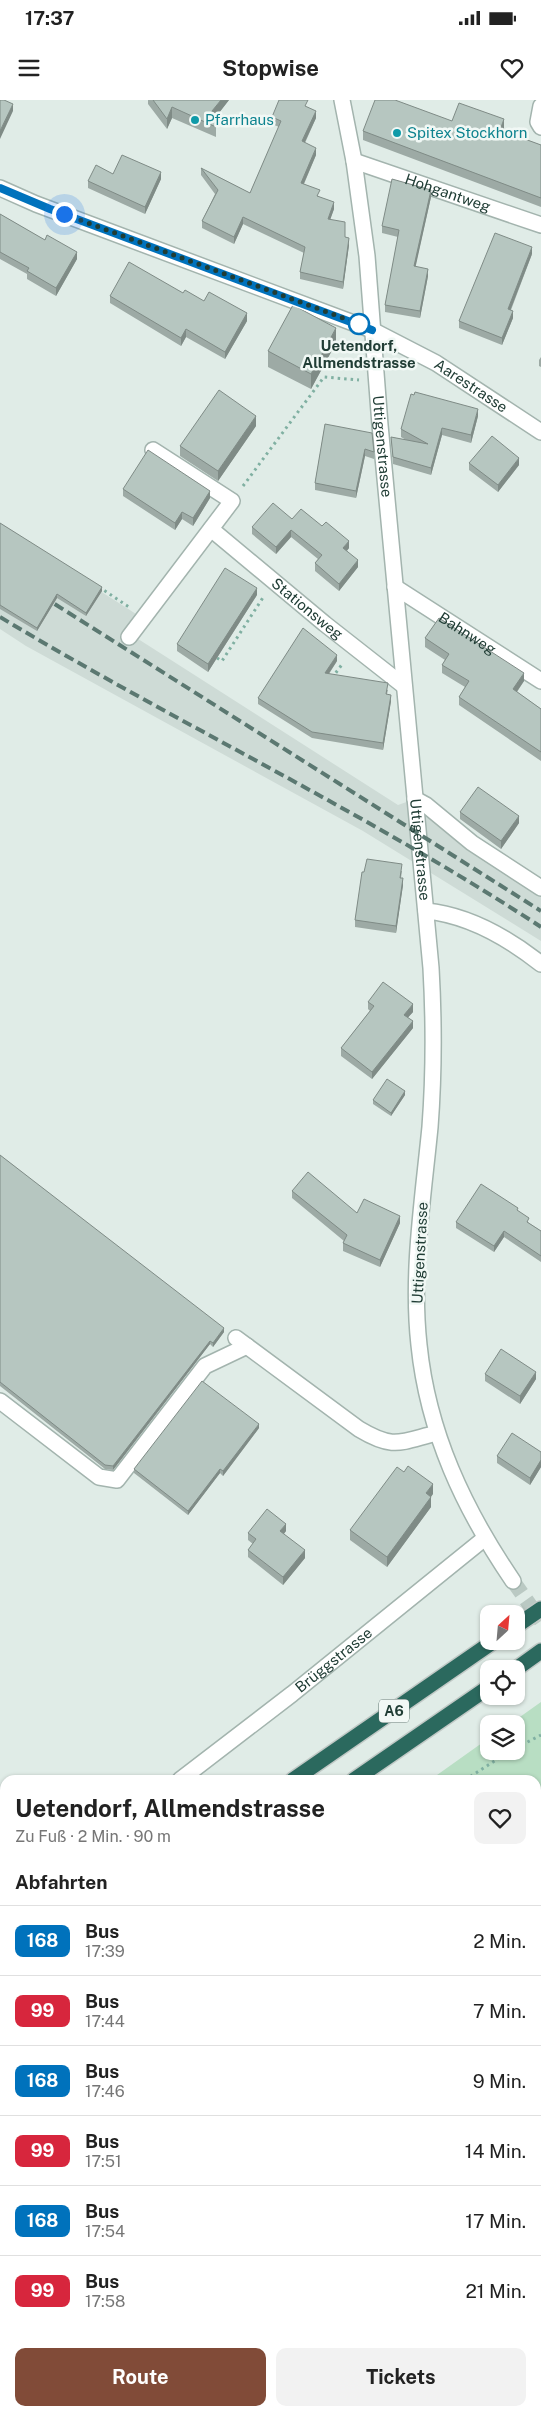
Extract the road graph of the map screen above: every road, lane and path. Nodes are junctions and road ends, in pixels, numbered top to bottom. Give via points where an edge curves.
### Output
1 (342, 100) edge
2 (541, 106) edge
3 (541, 127) edge
4 (354, 161) junction
5 (0, 188) edge
6 (541, 225) edge
7 (372, 330) junction
8 (376, 382) junction
9 (541, 432) edge
10 (153, 450) dead end
11 (232, 501) junction
12 (211, 529) junction
13 (273, 581) junction
14 (96, 586) edge
15 (395, 587) junction
16 (251, 604) edge
17 (256, 608) junction
18 (145, 616) junction
19 (240, 623) edge
20 (245, 626) junction
21 (129, 636) dead end
22 (228, 640) edge
23 (233, 644) junction
24 (354, 647) junction
25 (217, 658) edge
26 (332, 669) edge
27 (336, 672) junction
28 (331, 679) edge
29 (541, 681) edge
30 (404, 686) junction
31 (415, 799) junction
32 (541, 888) edge
33 (426, 911) junction
34 (541, 964) edge
35 (0, 1400) edge
36 (437, 1433) junction
37 (485, 1538) junction
38 (513, 1581) tunnel mouth
39 (541, 1609) edge
40 (525, 1620) edge
41 (481, 1650) edge
42 (541, 1651) edge
43 (525, 1663) edge
44 (480, 1693) edge
45 (541, 1735) edge
46 (525, 1743) edge
47 (496, 1760) edge
48 (187, 1775) edge
49 (300, 1775) edge
50 (361, 1775) edge
51 (472, 1775) edge

1 - 4 street, Uttigenstrasse
2 - 3 street via 538,122
4 - 6 street, Hohgantweg
4 - 7 street, Uttigenstrasse via 367,248
5 - 7 street, Aarestrasse
7 - 8 street, Uttigenstrasse
7 - 9 street, Aarestrasse via 436,363
8 - 11 path via 324,377
8 - 15 street, Uttigenstrasse
10 - 11 street
11 - 12 street
12 - 13 street, Stationsweg
12 - 18 street
13 - 17 path
13 - 24 street, Stationsweg
14 - 18 path
15 - 29 street, Bahnweg
15 - 30 street, Uttigenstrasse
16 - 17 path
17 - 20 path
18 - 21 street
19 - 20 path
20 - 23 path
22 - 23 path
23 - 25 path via 222,661
24 - 27 path
24 - 30 street, Stationsweg
26 - 27 path
27 - 28 path
30 - 31 street, Uttigenstrasse
31 - 32 street via 472,843
31 - 33 street, Uttigenstrasse
33 - 34 street via 464,918 519,947
33 - 36 street, Uttigenstrasse via 433,1064 416,1312 422,1370
35 - 36 street via 99,1477 117,1480 205,1366 242,1342 377,1440 394,1444
36 - 37 street, Uttigenstrasse via 461,1494
37 - 38 street, Uttigenstrasse
37 - 48 street, Brüggstrasse
39 - 40 highway
41 - 49 highway, A6
42 - 43 highway
44 - 50 highway, A6
45 - 46 path
47 - 51 path

